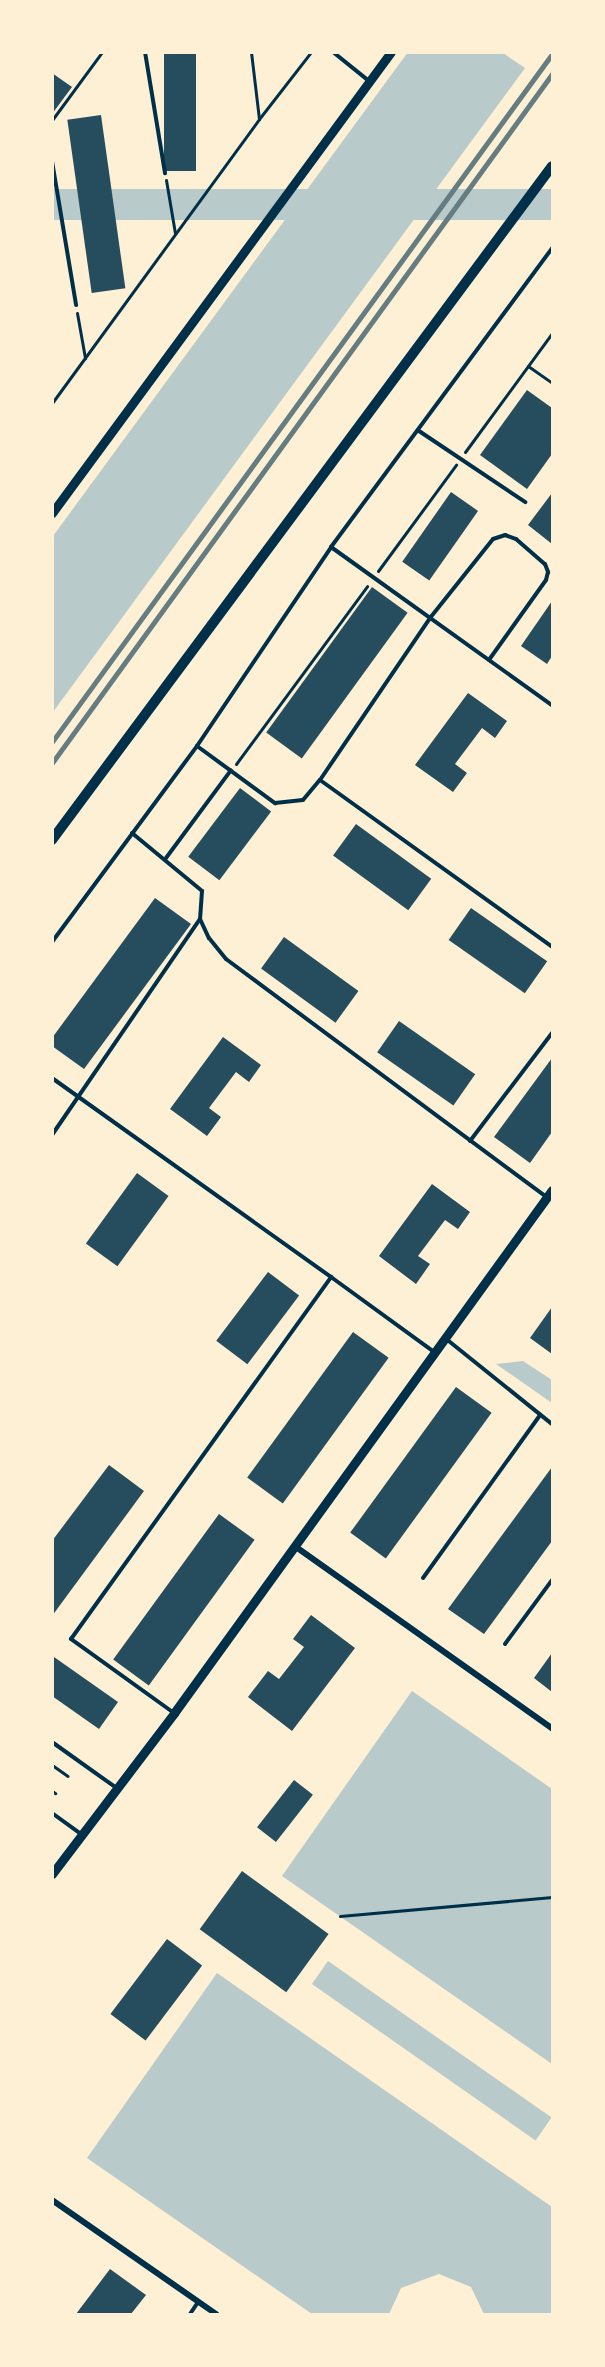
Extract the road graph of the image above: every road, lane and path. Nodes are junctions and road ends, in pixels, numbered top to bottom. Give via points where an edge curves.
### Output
1 (102, 52) edge
2 (145, 52) edge
3 (251, 52) edge
4 (311, 52) edge
5 (333, 52) edge
6 (391, 52) edge
7 (370, 81) junction
8 (259, 119) junction
9 (52, 120) edge
10 (52, 161) edge
11 (552, 166) edge
12 (165, 173) joint
13 (176, 234) junction
14 (552, 248) edge
15 (76, 305) joint
16 (552, 333) edge
17 (85, 358) junction
18 (528, 366) junction
19 (552, 383) edge
20 (52, 403) edge
21 (419, 431) junction
22 (461, 458) junction
23 (525, 502) dead end
24 (52, 513) edge
25 (331, 547) junction
26 (373, 577) junction
27 (430, 618) junction
28 (489, 660) junction
29 (552, 705) edge
30 (197, 746) junction
31 (231, 770) junction
32 (320, 780) junction
33 (132, 833) junction
34 (52, 840) edge
35 (166, 858) junction
36 (200, 919) junction
37 (52, 942) edge
38 (552, 947) edge
39 (552, 1033) edge
40 (52, 1078) edge
41 (80, 1099) junction
42 (52, 1135) edge
43 (470, 1141) junction
44 (549, 1194) edge
45 (331, 1277) junction
46 (445, 1337) junction
47 (434, 1352) junction
48 (540, 1415) junction
49 (552, 1424) edge
50 (296, 1546) junction
51 (423, 1578) dead end
52 (552, 1580) edge
53 (505, 1644) dead end
54 (174, 1713) junction
55 (552, 1728) edge
56 (52, 1742) edge
57 (52, 1765) edge
58 (68, 1776) dead end
59 (118, 1789) junction
60 (52, 1813) edge
61 (82, 1835) junction
62 (52, 1874) edge
63 (552, 1897) edge
64 (340, 1917) dead end
65 (52, 2200) edge
66 (198, 2302) junction
67 (190, 2314) edge
68 (216, 2314) edge

1 - 9 path
2 - 12 lane
3 - 8 path
4 - 8 path
5 - 7 lane
6 - 7 street
7 - 24 street
8 - 13 path
10 - 15 lane
11 - 34 main road
12 - 13 path
13 - 17 path
14 - 21 lane
15 - 17 path
16 - 18 path
17 - 20 path
18 - 19 path
18 - 22 path
21 - 22 lane
21 - 25 lane
22 - 23 lane
22 - 26 path
25 - 26 lane
25 - 30 lane
26 - 27 lane
26 - 31 path
27 - 28 lane
27 - 28 lane via 494,539 505,535 516,539 545,564 546,580
27 - 32 lane
28 - 29 lane
30 - 31 lane
30 - 33 lane
31 - 32 lane via 275,803 303,800
31 - 35 lane
32 - 38 lane
33 - 35 lane
33 - 37 lane
35 - 36 lane via 202,891
36 - 41 lane
36 - 43 lane via 208,938 226,959
39 - 43 lane
40 - 41 lane
41 - 42 lane
41 - 45 lane
43 - 44 lane
44 - 46 street
45 - 47 lane
45 - 54 lane via 71,1639
46 - 47 street
46 - 48 lane
47 - 50 street
48 - 49 lane
48 - 51 lane
50 - 54 street
50 - 55 street
52 - 53 lane
54 - 59 street
56 - 59 lane
57 - 58 path
59 - 61 street
60 - 61 lane
61 - 62 street
63 - 64 path
65 - 66 street
66 - 67 lane
66 - 68 street

